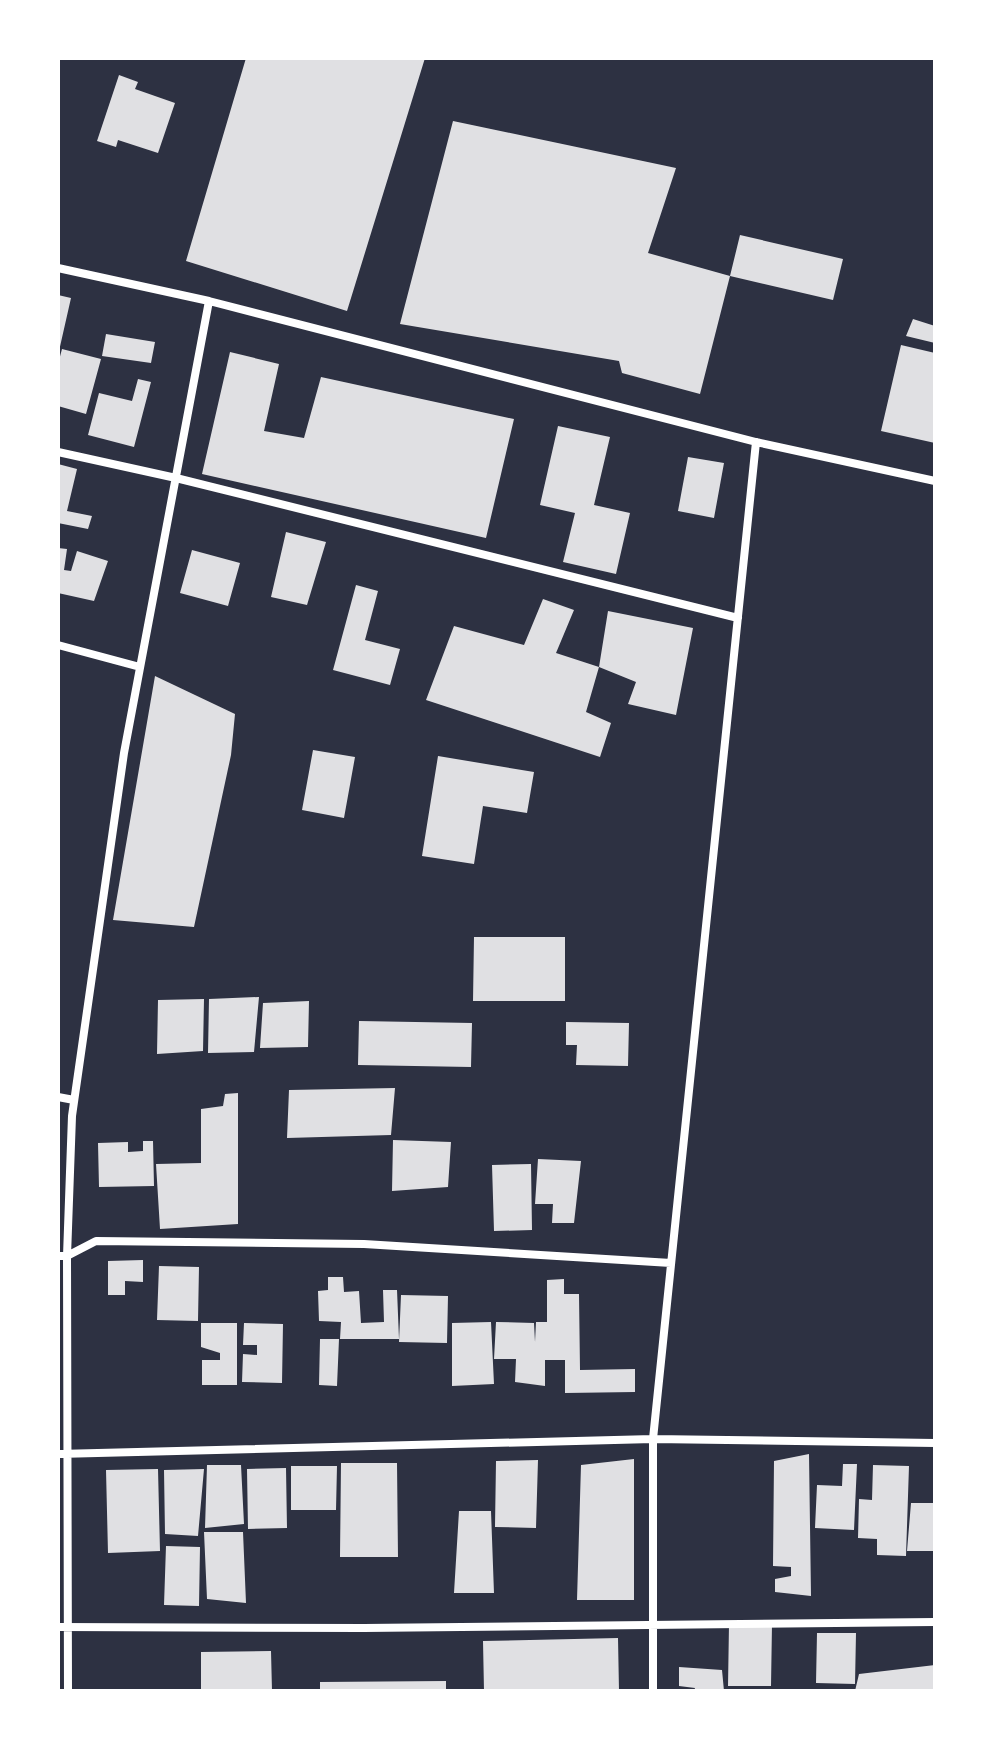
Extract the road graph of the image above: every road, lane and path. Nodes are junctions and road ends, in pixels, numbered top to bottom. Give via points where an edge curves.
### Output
1 (58, 268) edge
2 (209, 301) junction
3 (756, 442) junction
4 (58, 452) edge
5 (176, 478) junction
6 (935, 481) edge
7 (738, 618) junction
8 (58, 645) edge
9 (140, 667) junction
10 (58, 1097) edge
11 (74, 1100) junction
12 (63, 1256) edge
13 (671, 1263) junction
14 (653, 1439) junction
15 (935, 1443) edge
16 (62, 1454) edge
17 (935, 1622) edge
18 (653, 1623) junction
19 (63, 1628) edge
20 (68, 1691) edge
21 (653, 1691) edge

1 - 2 street
2 - 3 street
2 - 5 street
3 - 6 street
3 - 7 street
4 - 5 street
5 - 7 street
5 - 9 street
7 - 13 street
8 - 9 street
9 - 11 street
10 - 11 street
11 - 12 street
12 - 13 street via 96,1241 364,1244
12 - 16 street
13 - 14 street
14 - 15 street
14 - 16 street
14 - 18 street
16 - 19 street
17 - 18 street
18 - 19 street
18 - 21 street
19 - 20 street

